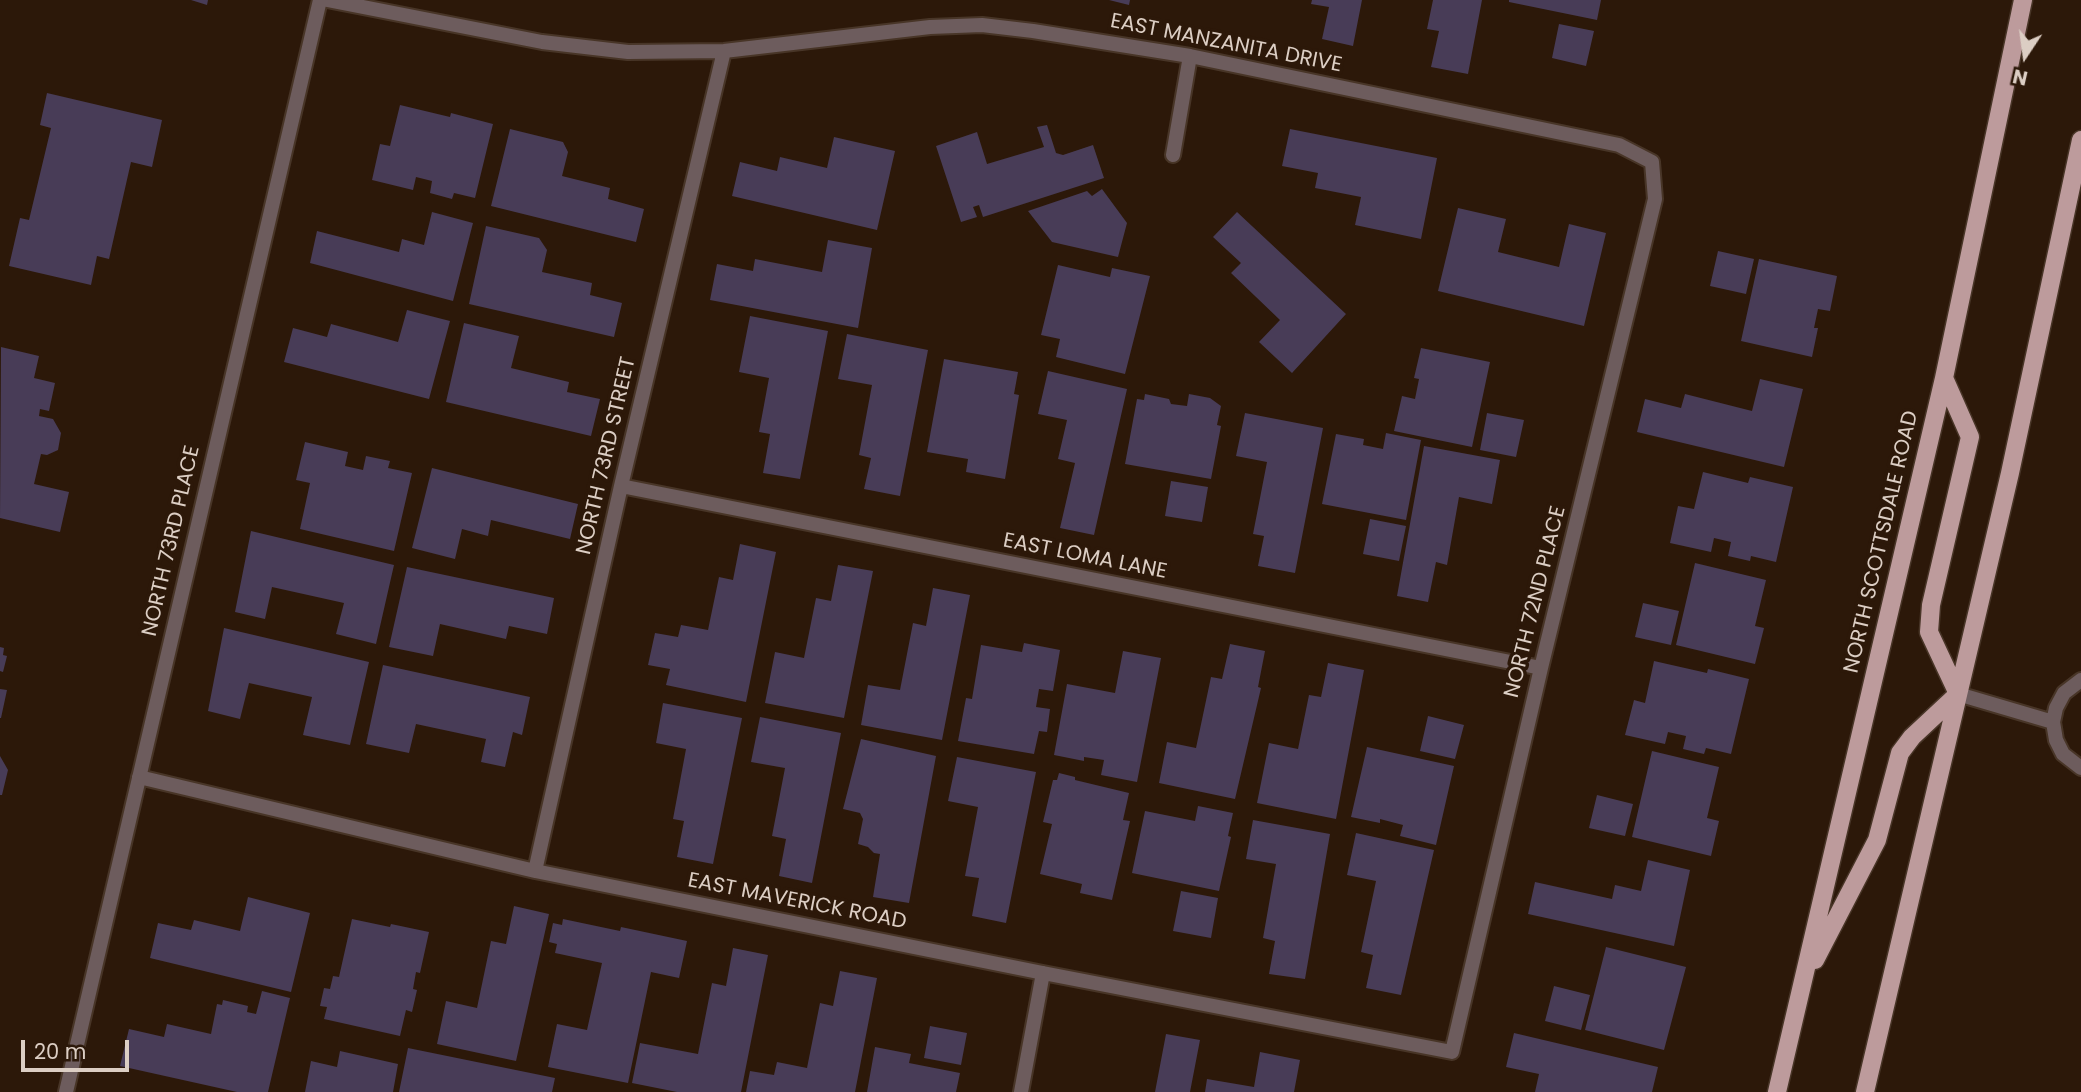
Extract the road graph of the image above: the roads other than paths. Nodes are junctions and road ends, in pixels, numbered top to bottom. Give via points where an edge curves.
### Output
1 (320, 0) edge
2 (327, 0) edge
3 (2023, 0) edge
4 (724, 51) junction
5 (1190, 56) junction
6 (2081, 140) edge
7 (1174, 155) dead end
8 (1652, 162) joint
9 (1944, 378) junction
10 (621, 486) junction
11 (1541, 668) junction
12 (2081, 680) edge
13 (1958, 694) junction
14 (2053, 722) junction
15 (2081, 768) edge
16 (139, 778) junction
17 (535, 871) junction
18 (1043, 973) junction
19 (1802, 985) junction
20 (1452, 1052) joint
21 (66, 1092) edge
22 (1021, 1092) edge
23 (1777, 1092) edge
24 (1865, 1092) edge

1 - 16 street, NORTH 73RD PLACE
2 - 4 street, EAST MANZANITA DRIVE via 542,42 628,52
3 - 9 main road, NORTH SCOTTSDALE ROAD
4 - 5 street, EAST MANZANITA DRIVE via 982,25
4 - 10 street, NORTH 73RD STREET
5 - 7 street
5 - 8 street, EAST MANZANITA DRIVE via 1619,145
6 - 13 main road
8 - 11 street, NORTH 72ND PLACE via 1655,199
9 - 13 main road via 1970,437 1931,605 1929,632
9 - 19 main road, NORTH SCOTTSDALE ROAD
10 - 11 street, EAST LOMA LANE
10 - 17 street, NORTH 73RD STREET
11 - 20 street, NORTH 72ND PLACE
12 - 14 street via 2064,693
13 - 14 street
13 - 19 main road via 1900,752 1877,840
13 - 24 main road
14 - 15 street via 2063,754
16 - 17 street, EAST MAVERICK ROAD
16 - 21 street, NORTH 73RD PLACE
17 - 18 street, EAST MAVERICK ROAD
18 - 20 street, EAST MAVERICK ROAD
18 - 22 street
19 - 23 main road, NORTH SCOTTSDALE ROAD

